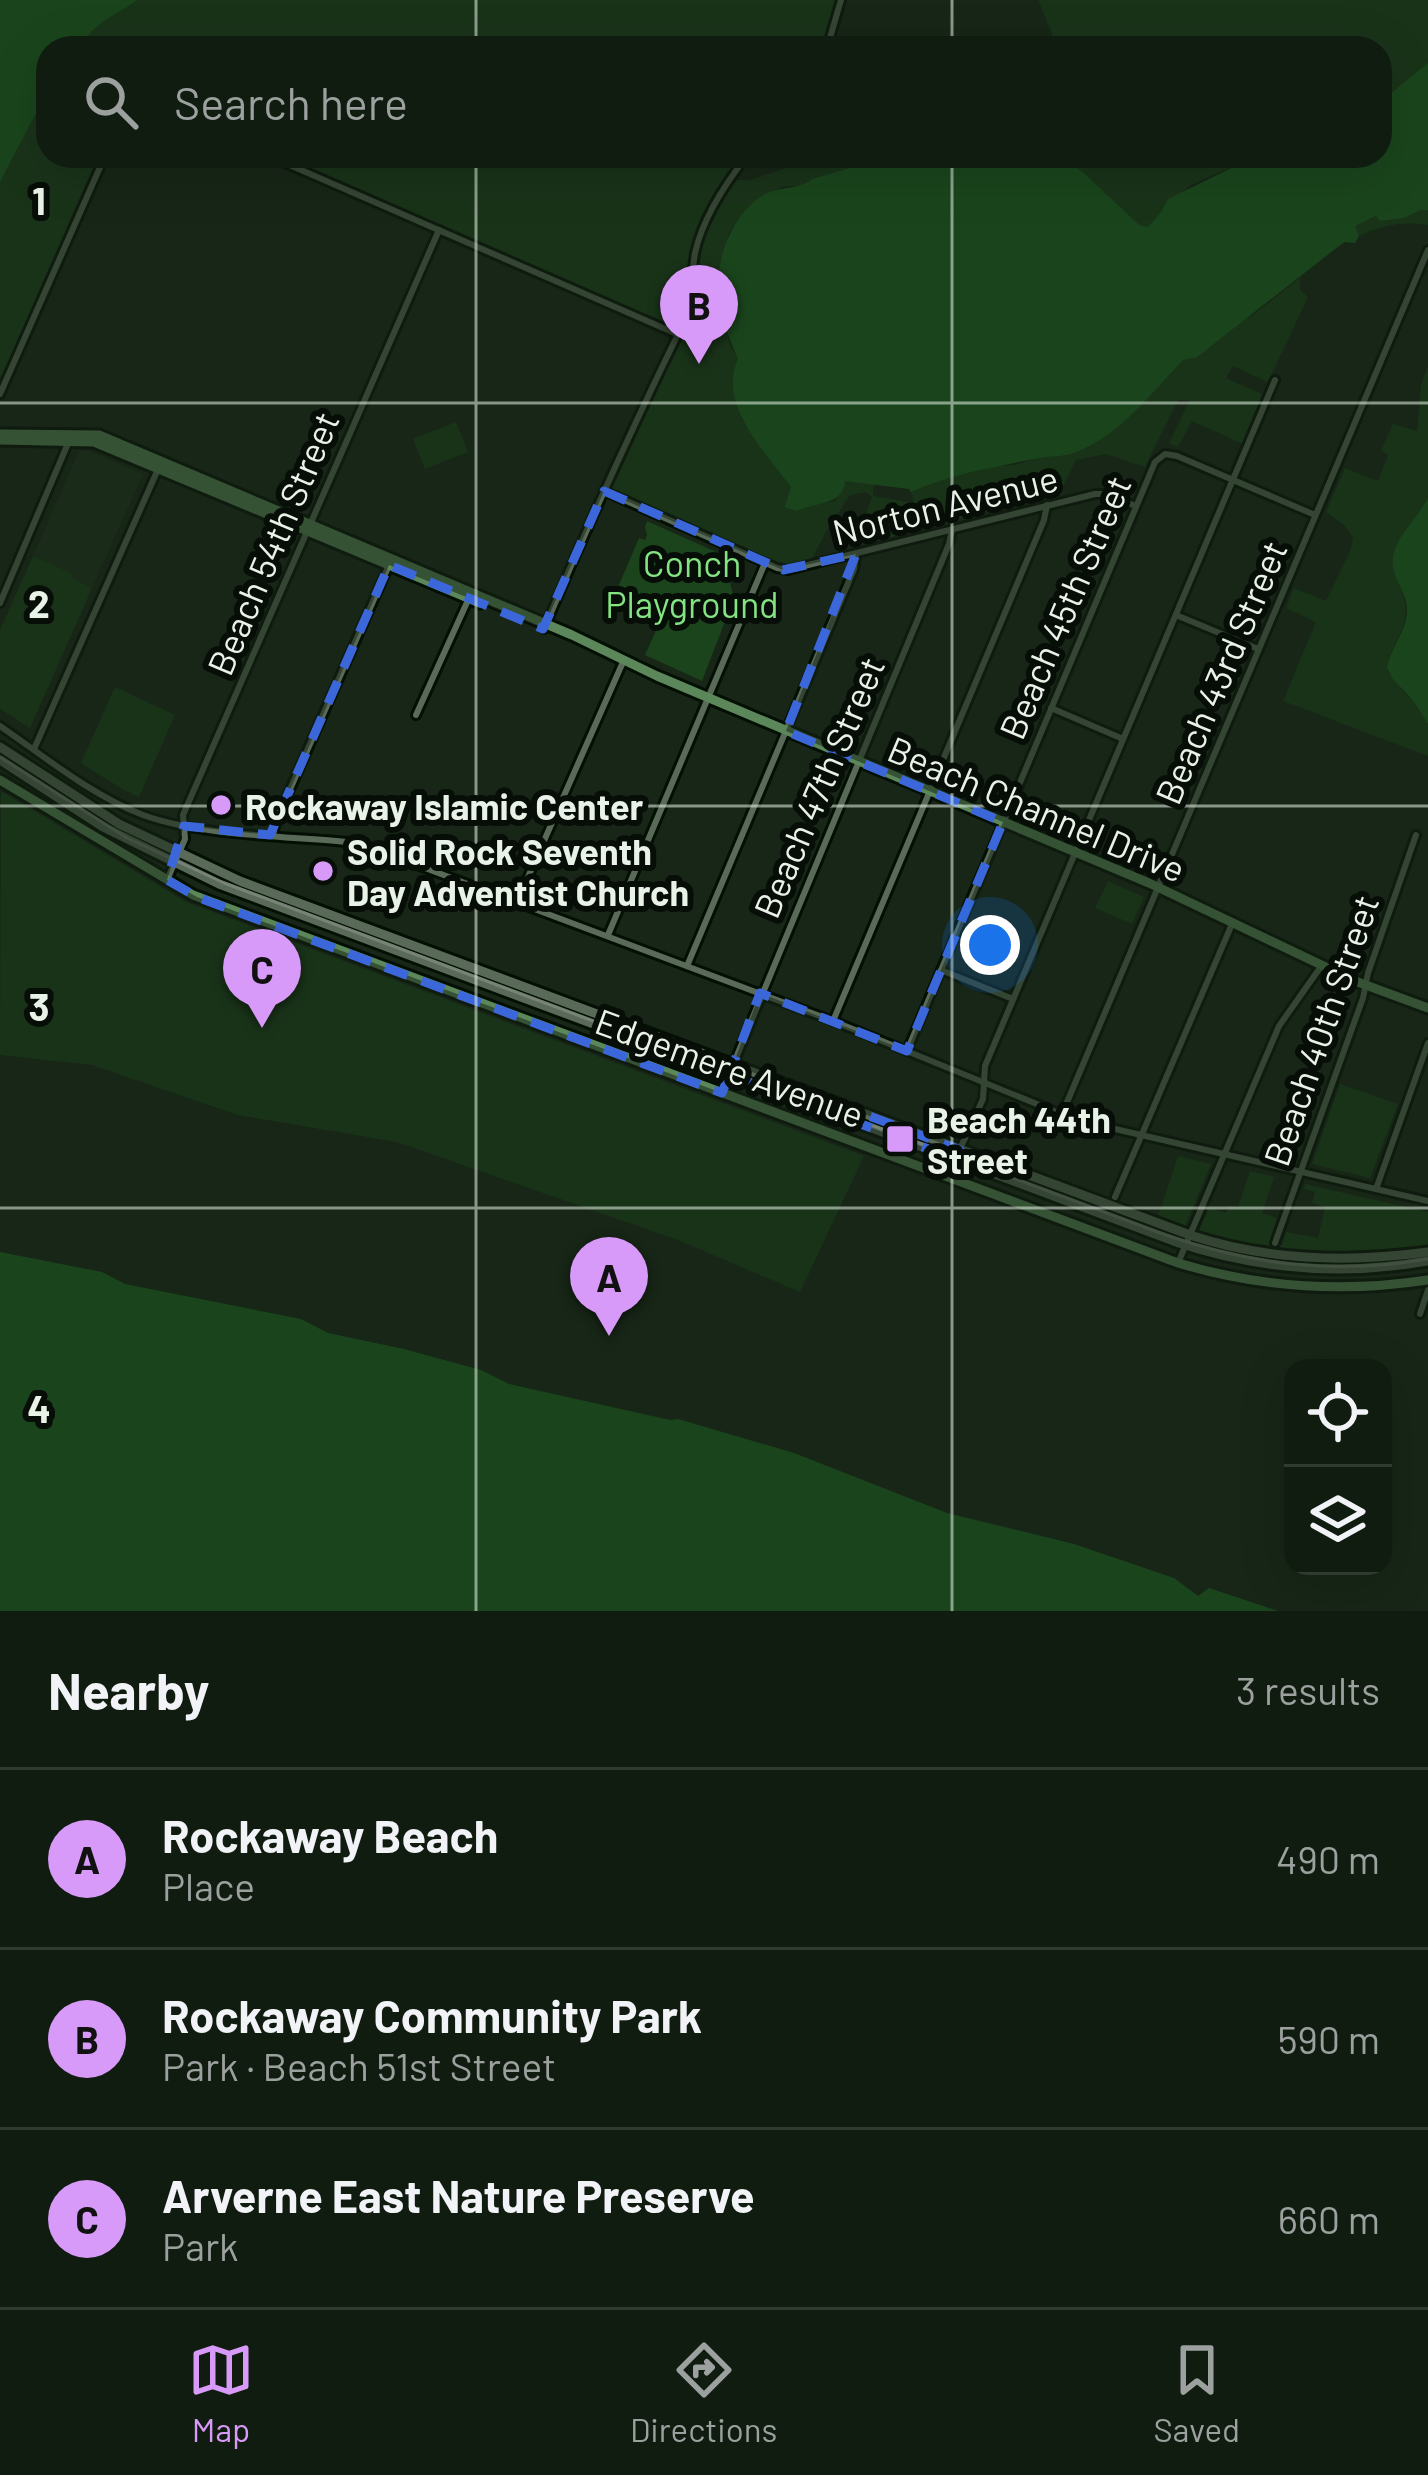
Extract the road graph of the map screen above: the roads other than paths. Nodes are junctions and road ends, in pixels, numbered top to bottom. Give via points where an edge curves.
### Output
1 (841, 0) edge
2 (830, 36) edge
3 (100, 168) edge
4 (297, 168) edge
5 (738, 168) edge
6 (439, 230) junction
7 (1428, 250) edge
8 (677, 334) junction
9 (1275, 380) dead end
10 (0, 394) edge
11 (69, 436) junction
12 (0, 437) edge
13 (159, 465) junction
14 (1232, 479) junction
15 (604, 491) junction
16 (1047, 506) junction
17 (1137, 506) junction
18 (1316, 515) junction
19 (308, 527) junction
20 (952, 530) junction
21 (856, 554) junction
22 (390, 562) junction
23 (765, 563) junction
24 (470, 595) junction
25 (0, 603) edge
26 (1175, 615) junction
27 (545, 627) junction
28 (1258, 650) junction
29 (623, 662) junction
30 (708, 698) junction
31 (1051, 708) junction
32 (416, 715) dead end
33 (0, 726) edge
34 (786, 731) junction
35 (1123, 739) junction
36 (0, 747) edge
37 (34, 749) junction
38 (0, 760) edge
39 (858, 761) junction
40 (0, 780) edge
41 (930, 791) junction
42 (1003, 822) junction
43 (184, 826) junction
44 (273, 835) junction
45 (1417, 835) dead end
46 (1076, 852) junction
47 (176, 859) junction
48 (167, 880) junction
49 (1158, 887) junction
50 (518, 902) junction
51 (1233, 922) junction
52 (608, 935) junction
53 (1322, 965) junction
54 (687, 966) junction
55 (940, 970) junction
56 (1365, 986) junction
57 (760, 994) junction
58 (1013, 999) junction
59 (1428, 1008) edge
60 (833, 1021) junction
61 (1428, 1043) edge
62 (907, 1051) junction
63 (731, 1070) junction
64 (984, 1083) junction
65 (722, 1093) junction
66 (1061, 1114) junction
67 (1142, 1135) junction
68 (1224, 1154) junction
69 (958, 1155) junction
70 (1300, 1172) junction
71 (947, 1177) junction
72 (1376, 1189) junction
73 (1115, 1197) dead end
74 (1428, 1201) edge
75 (1188, 1240) junction
76 (1275, 1243) dead end
77 (1428, 1252) edge
78 (1428, 1261) edge
79 (1178, 1263) junction
80 (1428, 1280) edge
81 (1428, 1290) edge
82 (1420, 1315) dead end

1 - 2 street
3 - 10 street
4 - 6 street
5 - 8 street via 699,238
6 - 8 street
6 - 19 street, Beach 54th Street
7 - 18 street, Beach 43rd Street
8 - 15 street
9 - 14 street
11 - 12 main road, Beach Channel Drive
11 - 13 main road, Beach Channel Drive via 99,435
11 - 25 street
13 - 19 main road, Beach Channel Drive
13 - 37 street
14 - 17 street, Beach 45th Street via 1165,454
14 - 18 street
14 - 26 street
15 - 23 street
15 - 27 street
16 - 17 street, Norton Avenue via 1101,493
16 - 20 street, Norton Avenue
16 - 41 street
17 - 31 street, Beach 45th Street
18 - 28 street, Beach 43rd Street
19 - 22 main road, Beach Channel Drive
19 - 43 street, Beach 54th Street
20 - 21 street, Norton Avenue
20 - 39 street, Beach 47th Street
21 - 23 street, Norton Avenue via 792,570
21 - 34 street
22 - 24 main road, Beach Channel Drive
22 - 44 street
23 - 30 street
24 - 27 main road, Beach Channel Drive
24 - 32 street
26 - 28 street
26 - 35 street
27 - 29 main road, Beach Channel Drive
28 - 49 street, Beach 43rd Street
29 - 30 main road, Beach Channel Drive
29 - 50 street
30 - 34 main road, Beach Channel Drive
30 - 52 street
31 - 35 street
31 - 42 street, Beach 45th Street
33 - 37 street
34 - 39 main road, Beach Channel Drive
34 - 54 street
35 - 46 street
36 - 47 street
37 - 43 street via 112,801
38 - 47 street via 104,827
39 - 41 main road, Beach Channel Drive
39 - 57 street, Beach 47th Street
40 - 48 main road, Edgemere Avenue
41 - 42 main road, Beach Channel Drive
41 - 60 street
42 - 46 main road, Beach Channel Drive
42 - 55 street, Beach 45th Street
43 - 44 street
43 - 47 street, Beach 54th Street
44 - 50 street via 369,847
45 - 56 street, Beach 40th Street
46 - 49 main road, Beach Channel Drive
46 - 58 street
47 - 48 street, Beach 54th Street
47 - 63 street via 257,899
48 - 65 main road, Edgemere Avenue
49 - 51 main road, Beach Channel Drive
49 - 66 street, Beach 43rd Street
50 - 52 street
51 - 53 main road, Beach Channel Drive
51 - 67 street
52 - 54 street
53 - 56 main road, Beach Channel Drive
53 - 68 street via 1281,1022
54 - 57 street
55 - 58 street
55 - 62 street, Beach 45th Street
56 - 59 main road, Beach Channel Drive
56 - 70 street, Beach 40th Street
57 - 60 street
57 - 63 street, Beach 47th Street
58 - 64 street
60 - 62 street
61 - 72 street
62 - 64 street
63 - 65 street, Beach 47th Street
63 - 69 street
64 - 66 street
64 - 69 street
65 - 71 main road, Edgemere Avenue
66 - 67 street
67 - 68 street
67 - 73 street
68 - 70 street
68 - 75 street
69 - 71 street
69 - 75 street
70 - 72 street
70 - 76 street, Beach 40th Street
71 - 79 main road, Edgemere Avenue
72 - 74 street
75 - 77 street via 1312,1258
75 - 78 street via 1246,1261 1306,1269
75 - 79 street
79 - 80 main road, Edgemere Avenue via 1292,1286
81 - 82 street

